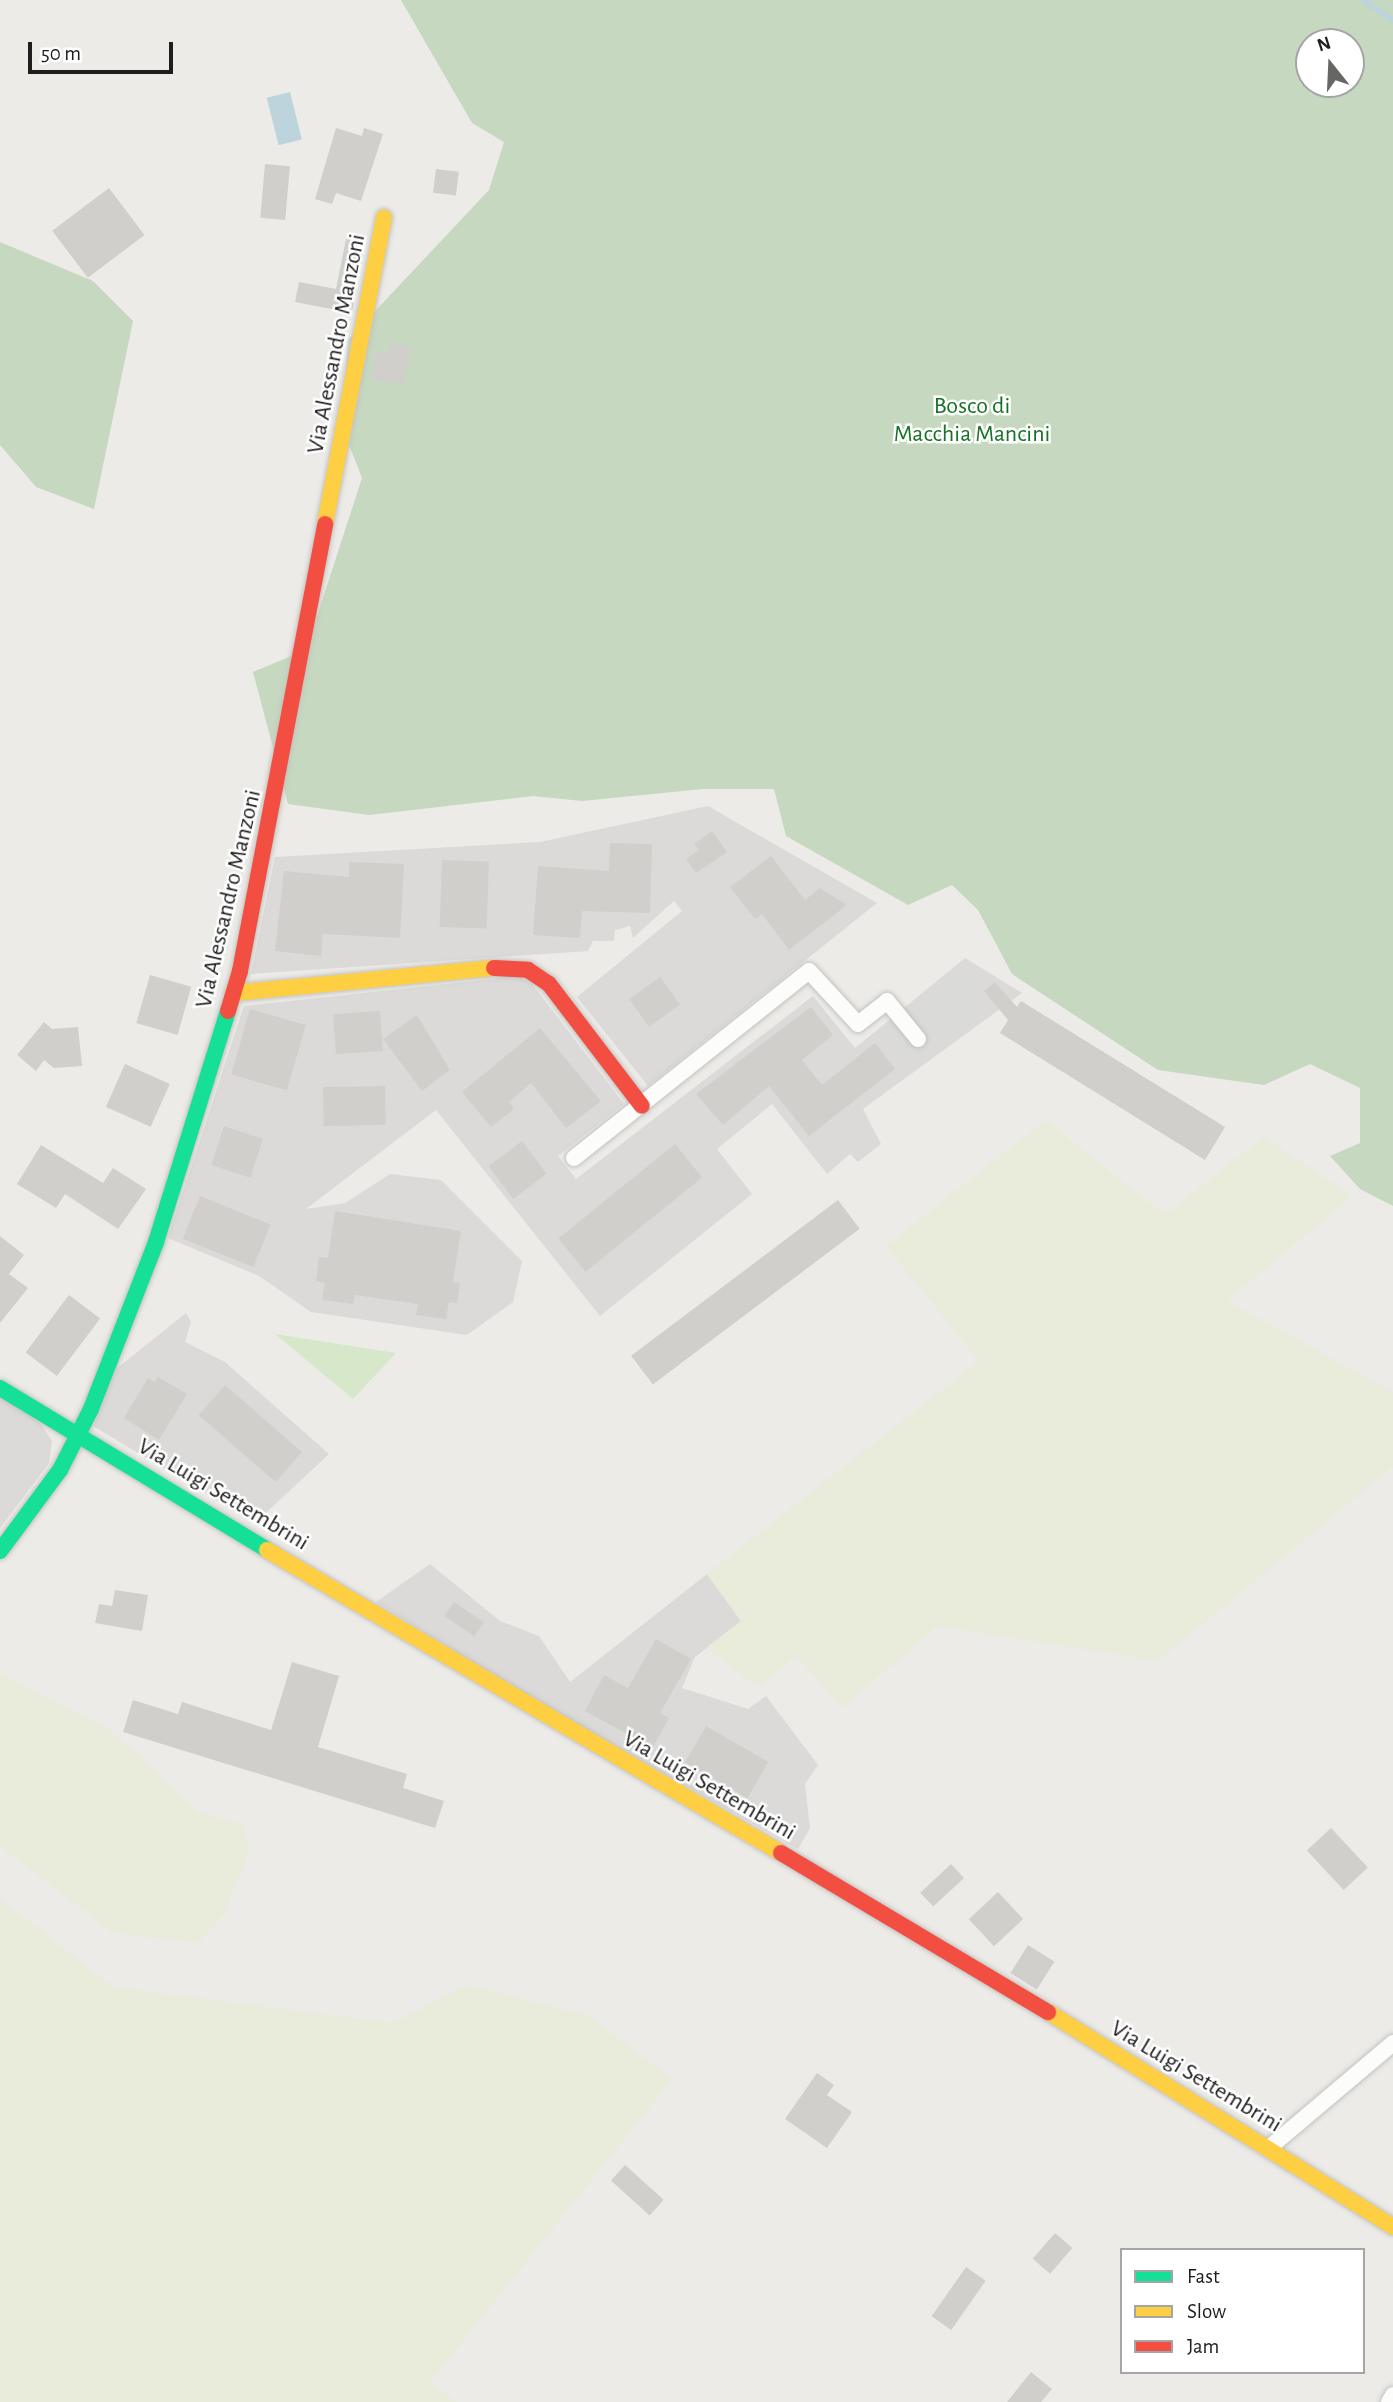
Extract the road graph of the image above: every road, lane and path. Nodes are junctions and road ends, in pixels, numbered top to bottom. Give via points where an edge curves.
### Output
1 (384, 218) dead end
2 (233, 993) junction
3 (918, 1040) dead end
4 (642, 1106) junction
5 (574, 1158) dead end
6 (0, 1388) edge
7 (78, 1437) junction
8 (0, 1551) edge
9 (1393, 2043) edge
10 (1270, 2147) junction
11 (1393, 2227) edge
12 (1393, 2395) edge
13 (1389, 2402) edge

1 - 2 street, Via Alessandro Manzoni via 271,824
2 - 4 street via 502,967 528,970 549,984
2 - 7 street, Via Alessandro Manzoni via 156,1242
3 - 4 street via 887,1002 858,1024 809,971
4 - 5 street
6 - 7 street, Via Luigi Settembrini
7 - 8 street, Via Alessandro Manzoni
7 - 10 street, Via Luigi Settembrini via 536,1713 926,1936 1154,2081
9 - 10 street
10 - 11 street, Via Luigi Settembrini
12 - 13 street

